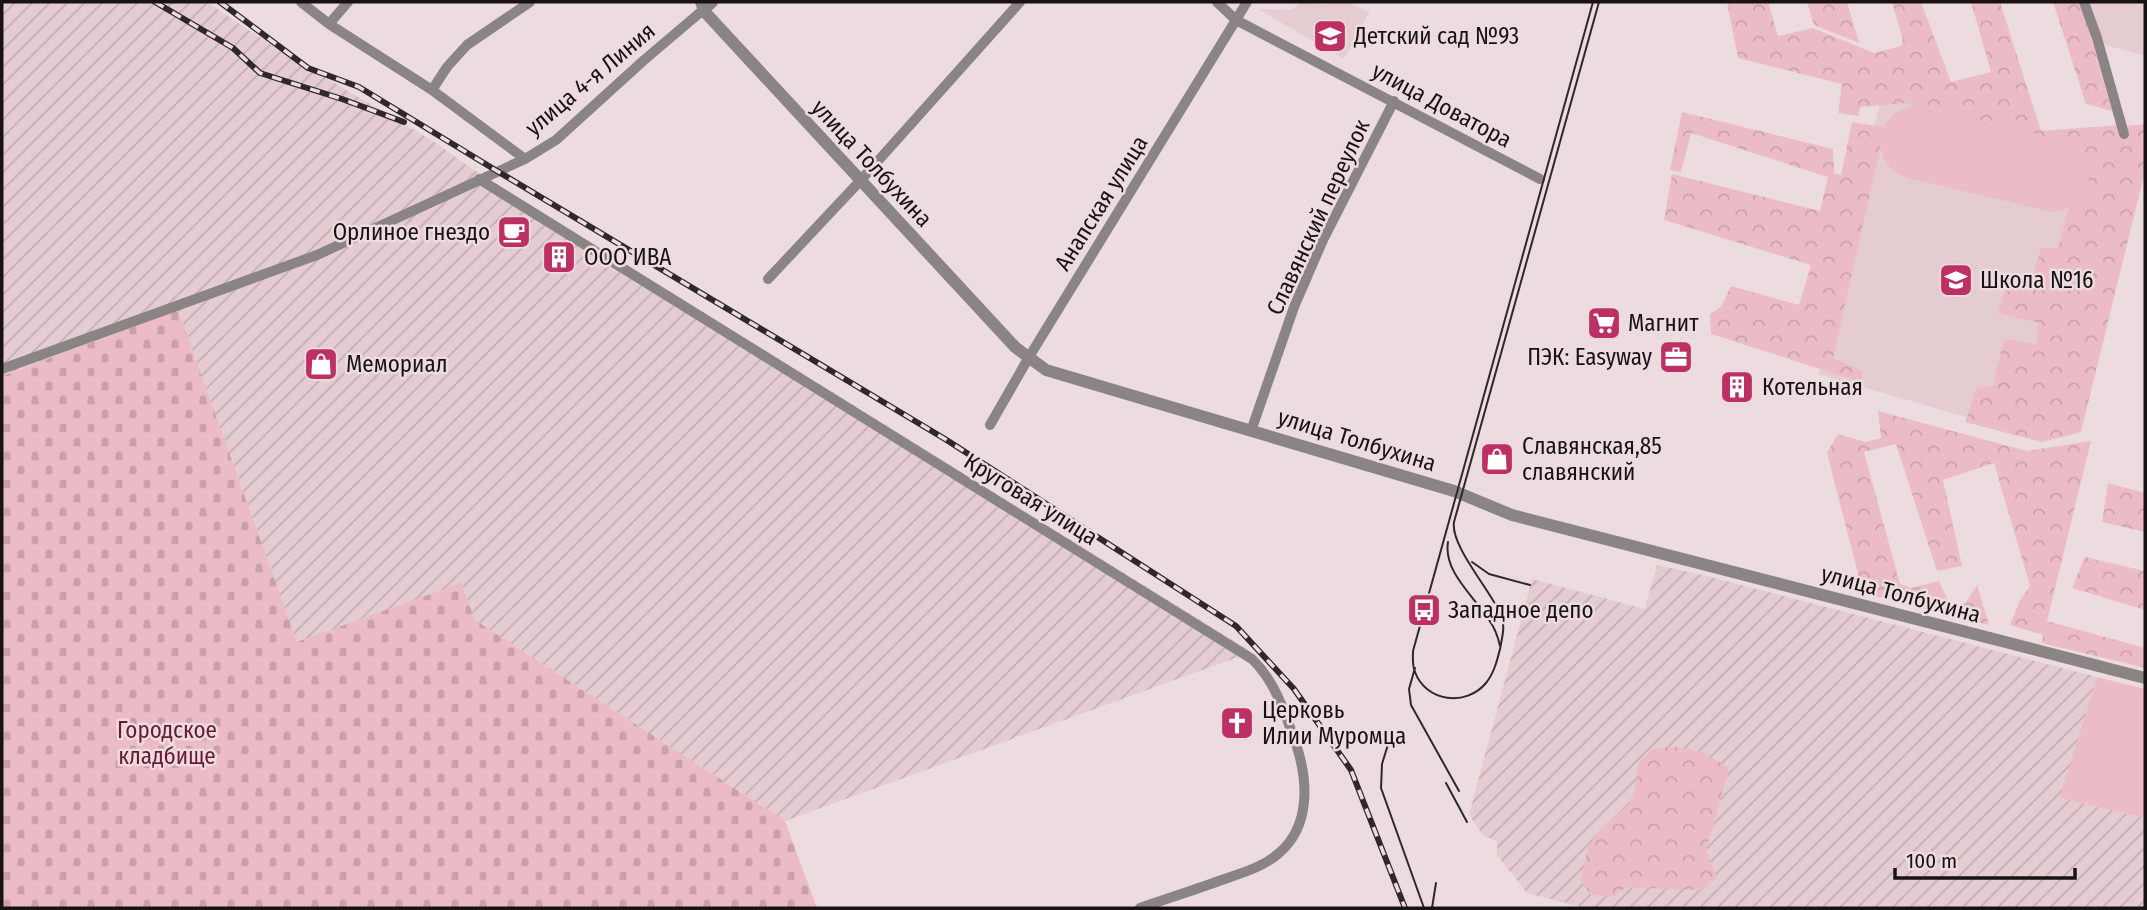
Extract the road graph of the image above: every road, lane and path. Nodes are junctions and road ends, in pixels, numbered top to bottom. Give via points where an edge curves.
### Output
1 (301, 2) edge
2 (348, 2) edge
3 (530, 2) edge
4 (1020, 2) edge
5 (1217, 2) edge
6 (1247, 2) edge
7 (2084, 2) edge
8 (705, 5) edge
9 (1236, 20) junction
10 (329, 24) junction
11 (432, 90) junction
12 (1394, 101) junction
13 (2123, 134) dead end
14 (524, 159) junction
15 (479, 179) junction
16 (1540, 179) dead end
17 (860, 181) junction
18 (768, 279) dead end
19 (1029, 357) junction
20 (2, 369) edge
21 (990, 425) dead end
22 (1251, 430) junction
23 (2145, 678) edge
24 (1140, 908) edge

1 - 10 street
2 - 10 street
3 - 11 street via 467,45
4 - 17 street
5 - 9 street, улица Доватора
6 - 9 street, Анапская улица
7 - 13 street
8 - 14 street, улица 4-я Линия via 556,140
8 - 17 street, улица Толбухина
9 - 12 street, улица Доватора
9 - 19 street, Анапская улица
10 - 11 street
11 - 14 street
12 - 16 street, улица Доватора
12 - 22 street, Славянский переулок via 1323,240
14 - 15 street, улица 4-я Линия
15 - 20 street, улица 4-я Линия via 317,255
15 - 24 street, Круговая улица via 1262,668 1279,696 1303,766 1304,808 1295,835 1279,854 1253,869
17 - 18 street
17 - 19 street, улица Толбухина
19 - 21 street, Анапская улица
19 - 22 street, улица Толбухина via 1046,369
22 - 23 street, улица Толбухина via 1454,491 1512,515

